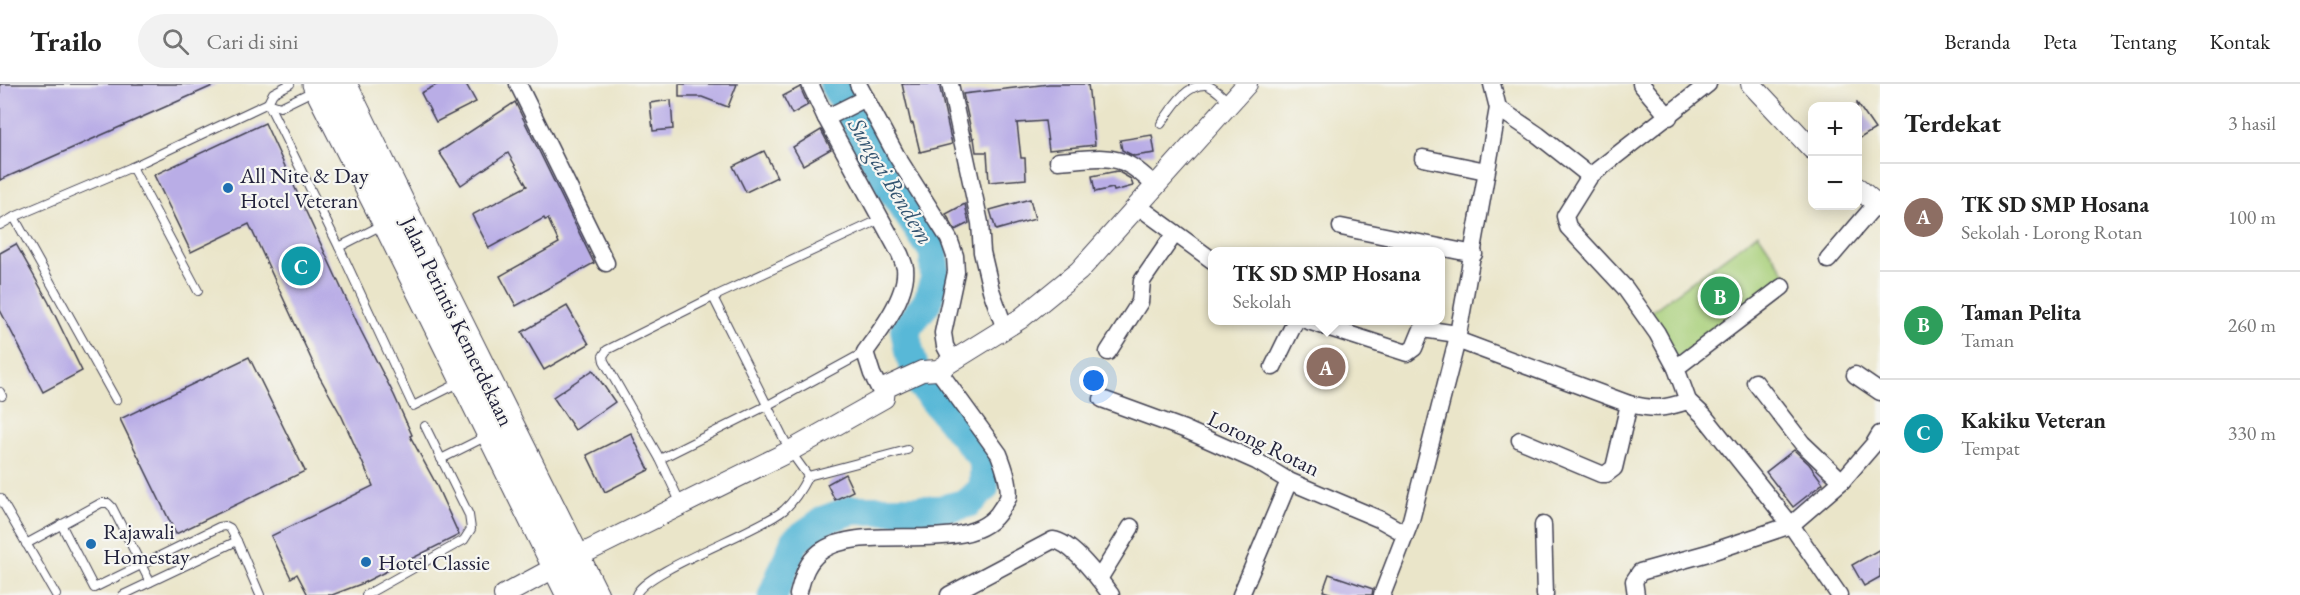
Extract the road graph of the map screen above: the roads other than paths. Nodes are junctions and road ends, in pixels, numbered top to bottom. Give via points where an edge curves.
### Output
1 (290, 84) edge
2 (518, 84) edge
3 (810, 84) edge
4 (950, 84) edge
5 (1247, 84) edge
6 (1492, 84) edge
7 (1641, 84) edge
8 (1708, 84) edge
9 (1751, 84) edge
10 (325, 85) edge
11 (861, 95) edge
12 (268, 103) junction
13 (1230, 103) junction
14 (1498, 108) junction
15 (830, 116) junction
16 (1669, 117) junction
17 (1161, 124) dead end
18 (1808, 145) edge
19 (1423, 158) dead end
20 (1058, 161) dead end
21 (132, 167) junction
22 (1486, 171) junction
23 (1590, 176) junction
24 (1156, 186) junction
25 (1862, 192) edge
26 (1878, 205) edge
27 (1138, 206) junction
28 (14, 218) junction
29 (881, 219) junction
30 (386, 222) junction
31 (0, 225) edge
32 (1341, 227) dead end
33 (1175, 233) junction
34 (339, 247) junction
35 (1440, 247) edge
36 (1445, 248) edge
37 (1474, 254) junction
38 (1208, 257) edge
39 (1828, 260) dead end
40 (606, 263) dead end
41 (1782, 287) dead end
42 (198, 291) dead end
43 (713, 297) junction
44 (1294, 325) edge
45 (1318, 325) edge
46 (1005, 329) junction
47 (1457, 337) junction
48 (865, 352) junction
49 (1108, 352) dead end
50 (938, 367) junction
51 (1273, 368) dead end
52 (1676, 368) junction
53 (1855, 375) dead end
54 (464, 380) junction
55 (1755, 382) dead end
56 (1880, 392) edge
57 (884, 393) junction
58 (1102, 399) dead end
59 (116, 400) dead end
60 (1688, 401) junction
61 (1629, 404) junction
62 (768, 405) junction
63 (425, 426) dead end
64 (491, 434) junction
65 (1521, 440) dead end
66 (1878, 442) edge
67 (907, 450) dead end
68 (790, 452) junction
69 (441, 459) junction
70 (660, 459) junction
71 (808, 476) junction
72 (1289, 481) junction
73 (1842, 481) junction
74 (0, 498) edge
75 (681, 505) junction
76 (61, 524) junction
77 (1542, 525) dead end
78 (1791, 525) junction
79 (1131, 527) dead end
80 (1404, 533) junction
81 (237, 541) junction
82 (26, 544) junction
83 (563, 564) junction
84 (141, 566) junction
85 (1100, 579) junction
86 (150, 582) junction
87 (96, 591) edge
88 (56, 595) edge
89 (123, 595) edge
90 (261, 595) edge
91 (366, 595) edge
92 (504, 595) edge
93 (570, 595) edge
94 (595, 595) edge
95 (636, 595) edge
96 (798, 595) edge
97 (949, 595) edge
98 (1111, 595) edge
99 (1240, 595) edge
100 (1382, 595) edge
101 (1545, 595) edge
102 (1636, 595) edge
103 (1839, 595) edge

1 - 12 lane via 273,93
2 - 40 street
3 - 15 street
4 - 46 street via 981,223 982,252
5 - 13 street
6 - 14 street
7 - 16 street
8 - 16 street
9 - 18 street
10 - 12 lane via 280,107
10 - 30 highway
10 - 83 highway, Jalan Perintis Kemerdekaan via 445,294
11 - 15 street
11 - 50 street via 949,239 955,256 956,272 943,333 945,346
12 - 21 lane
12 - 34 lane
13 - 17 lane via 1206,84 1195,84
13 - 24 street
14 - 22 street
14 - 23 street
15 - 29 street
16 - 23 street
19 - 22 street
20 - 24 street via 1122,161
21 - 28 lane
21 - 42 lane
22 - 37 street
23 - 52 street via 1565,216 1568,227 1625,288
24 - 27 street
25 - 26 street
26 - 39 street
27 - 33 street
27 - 46 street via 1079,271
28 - 31 lane
28 - 59 lane
29 - 43 lane
29 - 48 street via 905,269 901,291 886,323
30 - 34 lane
30 - 54 highway
32 - 35 street
33 - 38 street
33 - 49 street via 1142,281 1140,302
34 - 54 lane via 413,406
36 - 37 street
37 - 47 street
41 - 52 street
43 - 62 lane
43 - 70 lane via 607,350 603,356
44 - 51 street
45 - 47 street via 1407,353 1414,348 1423,329
46 - 50 street
47 - 61 street
47 - 80 street via 1411,520
48 - 57 street
48 - 62 lane
50 - 57 street
50 - 96 street via 1005,466 1009,496 995,519 977,530 949,535 858,539 831,546 807,564
52 - 60 street
53 - 56 street
54 - 64 highway
55 - 73 street via 1802,442
57 - 68 street
58 - 72 street, Lorong Rotan via 1184,429 1256,461
60 - 61 street via 1664,409
60 - 78 street
61 - 65 street via 1614,468 1606,474
62 - 68 lane
62 - 70 lane
63 - 69 lane
64 - 69 lane
64 - 83 highway
66 - 73 street
67 - 71 lane
68 - 71 lane
68 - 75 street
69 - 91 lane via 469,515 471,529 464,540
70 - 75 lane
71 - 95 lane via 784,510 670,569 642,586
72 - 80 street, Lorong Rotan
72 - 99 street
73 - 78 street
74 - 82 lane
75 - 83 street
76 - 82 lane
76 - 84 lane via 108,503
76 - 87 lane
77 - 101 street
78 - 102 street via 1640,572 1634,580
78 - 103 street
79 - 85 street
80 - 100 street
81 - 84 lane via 230,528 219,527
81 - 86 lane
81 - 90 lane
82 - 88 lane
83 - 92 street
83 - 93 highway
83 - 94 highway
84 - 86 lane
84 - 87 lane
85 - 97 street via 1066,544 1053,540
85 - 98 street
86 - 89 lane

